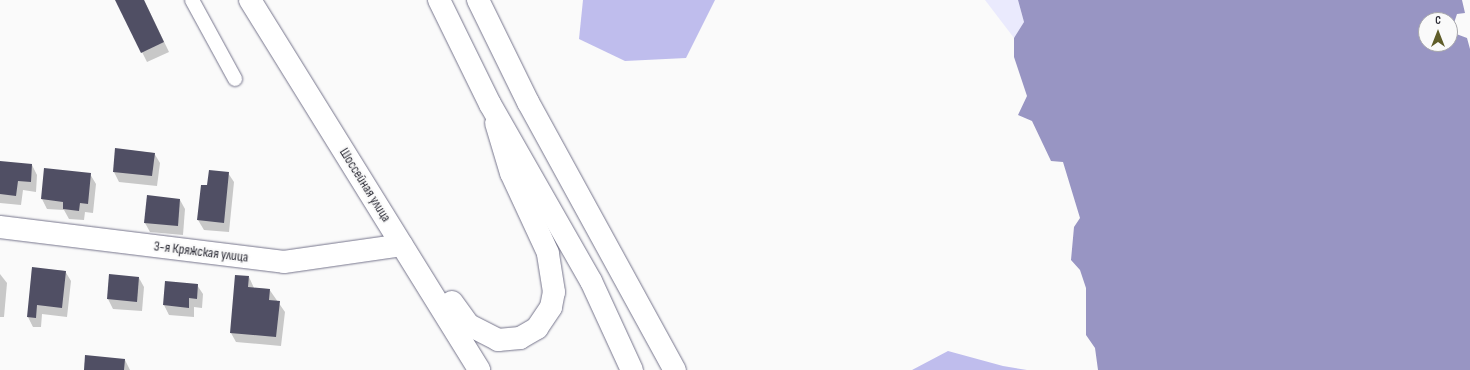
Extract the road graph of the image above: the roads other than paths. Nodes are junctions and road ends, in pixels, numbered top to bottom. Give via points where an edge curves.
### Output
1 (192, 0) edge
2 (250, 0) edge
3 (439, 0) edge
4 (478, 0) edge
5 (235, 79) dead end
6 (490, 104) junction
7 (0, 227) edge
8 (402, 245) junction
9 (429, 287) junction
10 (479, 370) edge
11 (632, 370) edge
12 (675, 370) edge

1 - 5 lane
2 - 8 main road, Шоссейная улица
3 - 6 main road
4 - 12 main road via 528,102
6 - 9 main road via 511,173 548,253 554,292 551,307 537,328 520,338 498,340 469,325 446,294
6 - 11 main road via 591,281
7 - 8 main road, 3-я Кряжская улица via 284,262
8 - 9 main road, Шоссейная улица
9 - 10 main road, Шоссейная улица

